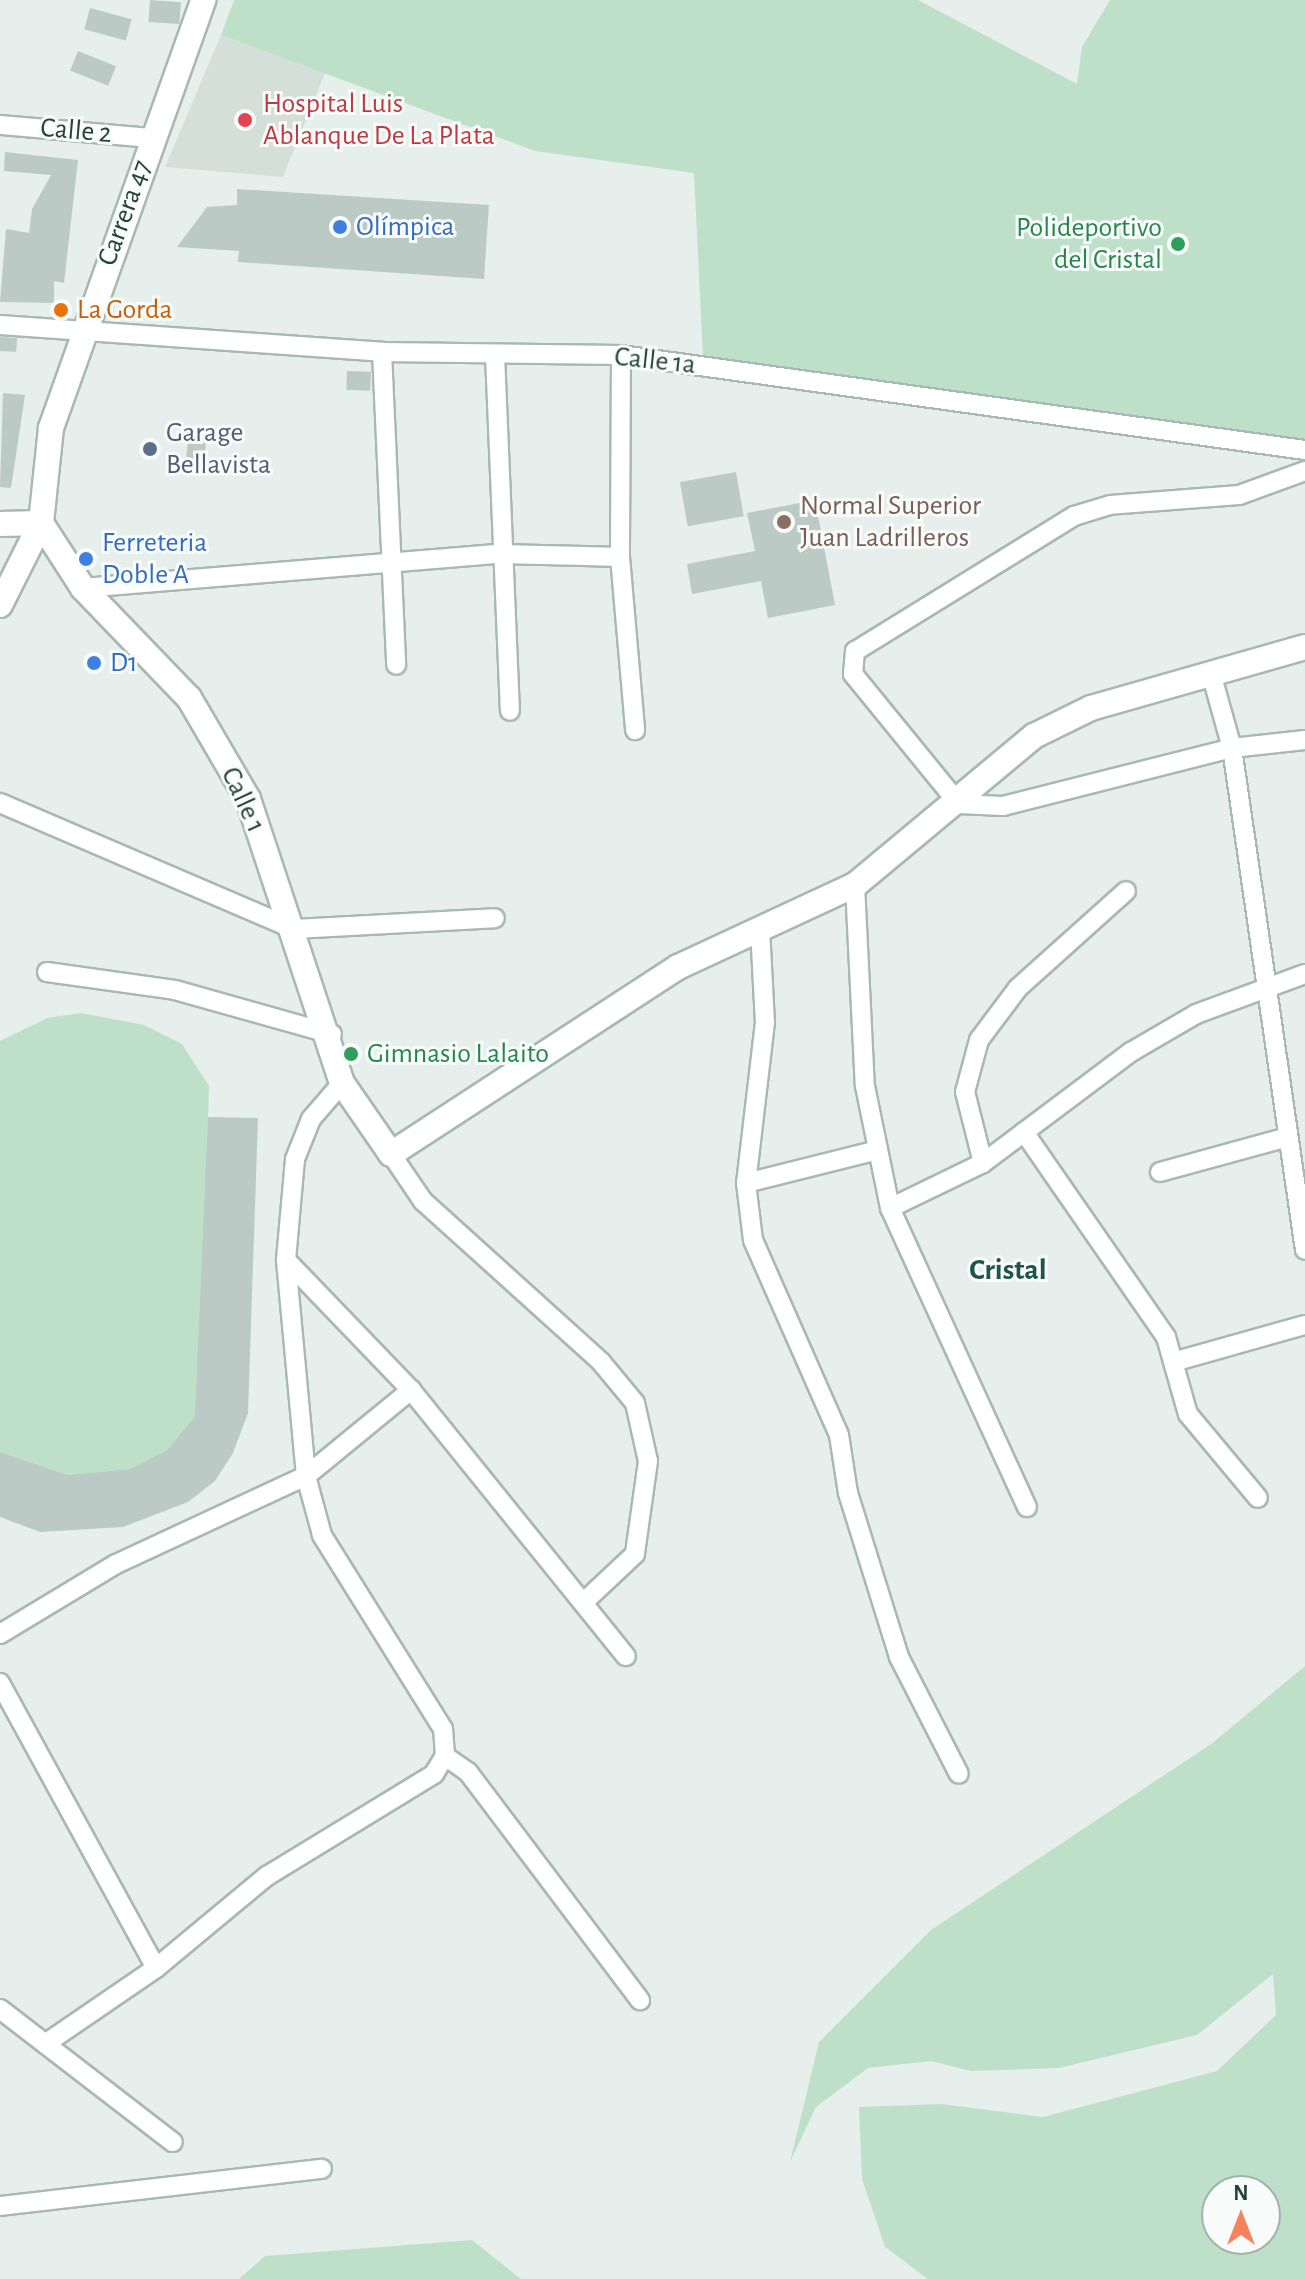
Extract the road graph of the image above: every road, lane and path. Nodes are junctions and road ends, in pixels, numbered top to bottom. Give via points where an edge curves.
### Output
1 (203, 0) edge
2 (0, 125) edge
3 (153, 138) junction
4 (0, 325) edge
5 (81, 334) junction
6 (382, 352) junction
7 (495, 355) junction
8 (621, 355) junction
9 (1305, 450) edge
10 (1305, 471) edge
11 (41, 523) junction
12 (0, 524) edge
13 (499, 554) junction
14 (620, 557) junction
15 (390, 565) junction
16 (83, 588) junction
17 (0, 605) edge
18 (1305, 647) edge
19 (396, 665) dead end
20 (1211, 673) junction
21 (510, 711) dead end
22 (635, 730) dead end
23 (1305, 740) edge
24 (1232, 748) junction
25 (0, 803) edge
26 (959, 804) junction
27 (855, 885) junction
28 (1126, 891) dead end
29 (495, 918) dead end
30 (760, 928) junction
31 (294, 929) junction
32 (47, 972) dead end
33 (1305, 974) edge
34 (1265, 983) junction
35 (332, 1034) junction
36 (342, 1083) junction
37 (1024, 1132) junction
38 (1288, 1137) junction
39 (878, 1150) junction
40 (391, 1154) junction
41 (983, 1163) junction
42 (1160, 1172) dead end
43 (746, 1183) junction
44 (890, 1208) junction
45 (1305, 1250) edge
46 (286, 1260) junction
47 (1305, 1325) edge
48 (1173, 1362) junction
49 (411, 1390) junction
50 (306, 1476) junction
51 (1258, 1498) dead end
52 (1027, 1507) dead end
53 (586, 1600) junction
54 (0, 1634) edge
55 (626, 1656) dead end
56 (0, 1683) edge
57 (445, 1756) junction
58 (959, 1774) dead end
59 (156, 1968) junction
60 (640, 2000) dead end
61 (0, 2009) edge
62 (45, 2044) junction
63 (173, 2142) dead end
64 (322, 2169) dead end
65 (0, 2206) edge

1 - 3 main road, Carrera 47
2 - 3 street, Calle 2
3 - 5 main road, Carrera 47
4 - 5 street, Calle 1a
5 - 6 street, Calle 1a
5 - 11 main road, Carrera 47 via 51,428
6 - 7 street, Calle 1a
6 - 15 street
7 - 8 street, Calle 1a
7 - 13 street
8 - 9 street, Calle 1a
8 - 14 street
10 - 26 street via 1239,495 1110,505 1074,516 855,651 853,674
11 - 12 main road
11 - 16 main road, Calle 1
11 - 17 main road
13 - 14 street
13 - 15 street
13 - 21 street
14 - 22 street
15 - 16 street
15 - 19 street
16 - 31 main road, Calle 1 via 189,698 248,799
18 - 20 main road
20 - 24 street
20 - 26 main road via 1091,708 1034,736
23 - 24 street
24 - 26 street via 1003,806
24 - 34 street
25 - 31 street
26 - 27 main road
27 - 30 main road
27 - 39 street via 865,1086
28 - 41 street via 1018,988 979,1040 965,1092
29 - 31 street
30 - 40 main road via 678,967
30 - 43 street via 765,1022
31 - 35 main road, Calle 1
32 - 35 street via 175,990
33 - 34 street
34 - 37 street via 1131,1052
34 - 38 street
35 - 36 main road, Calle 1
36 - 40 main road, Calle 1
36 - 46 street via 311,1119 295,1159
37 - 41 street
37 - 48 street via 1141,1297
38 - 42 street
38 - 45 street
39 - 43 street
39 - 44 street
40 - 53 street via 423,1201 601,1362 635,1403 648,1461 635,1554
41 - 44 street
43 - 58 street via 753,1240 839,1435 848,1493 899,1657
44 - 52 street
46 - 49 street
46 - 50 street
47 - 48 street
48 - 51 street via 1188,1414
49 - 50 street
49 - 53 street
50 - 54 street via 116,1564
50 - 57 street via 322,1535 443,1729
53 - 55 street
56 - 59 street
57 - 59 street via 434,1774 267,1876
57 - 60 street via 468,1772
59 - 62 street
61 - 62 street
62 - 63 street
64 - 65 street

